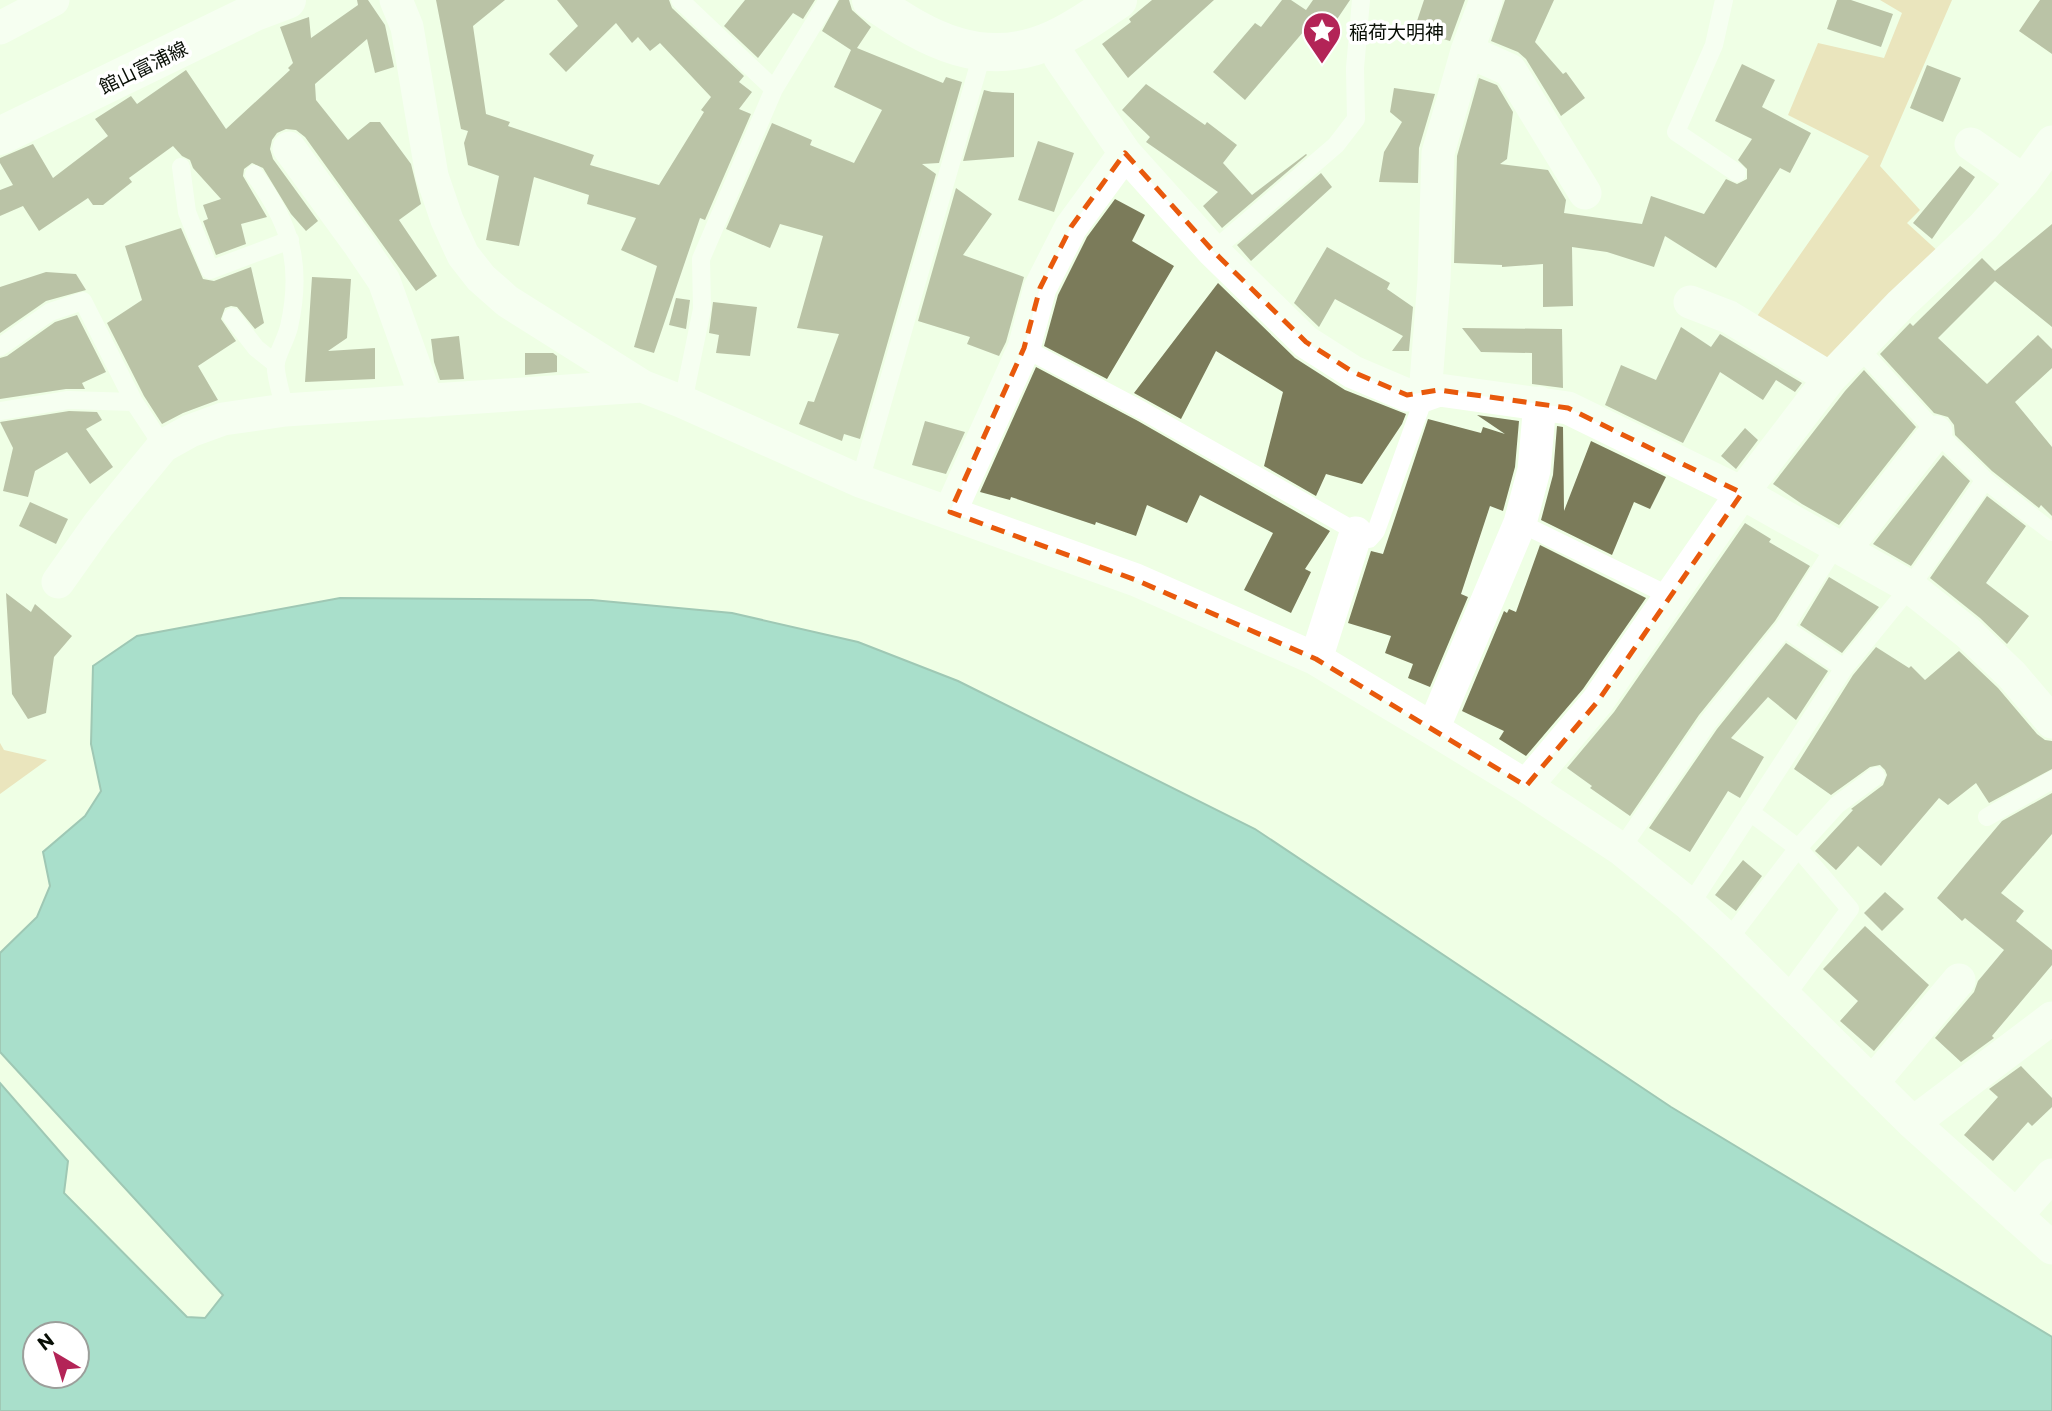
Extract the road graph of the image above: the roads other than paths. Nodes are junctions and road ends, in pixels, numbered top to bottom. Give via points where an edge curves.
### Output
1 (53, 0) edge
2 (287, 0) edge
3 (396, 0) edge
4 (680, 0) edge
5 (828, 0) edge
6 (871, 0) edge
7 (1118, 0) edge
8 (1361, 0) edge
9 (1486, 0) edge
10 (1724, 0) edge
11 (0, 28) edge
12 (1054, 40) junction
13 (1467, 51) junction
14 (982, 54) junction
15 (774, 89) junction
16 (0, 135) edge
17 (2052, 142) edge
18 (1971, 144) dead end
19 (289, 148) dead end
20 (1125, 153) junction
21 (181, 166) dead end
22 (1737, 173) dead end
23 (254, 174) dead end
24 (2024, 181) junction
25 (1585, 193) dead end
26 (290, 240) junction
27 (1213, 251) junction
28 (1690, 302) dead end
29 (232, 317) dead end
30 (0, 347) edge
31 (1024, 348) junction
32 (1860, 349) junction
33 (275, 364) junction
34 (1830, 378) junction
35 (642, 386) junction
36 (1425, 395) junction
37 (428, 401) junction
38 (134, 402) junction
39 (683, 402) junction
40 (1540, 403) junction
41 (285, 410) junction
42 (0, 411) edge
43 (1936, 432) junction
44 (163, 446) junction
45 (860, 481) junction
46 (1985, 481) junction
47 (1742, 493) junction
48 (950, 512) junction
49 (1520, 523) junction
50 (2052, 532) edge
51 (1356, 533) junction
52 (1840, 548) junction
53 (58, 582) dead end
54 (1910, 587) junction
55 (1670, 596) junction
56 (1784, 628) junction
57 (1316, 659) junction
58 (1844, 668) junction
59 (2052, 722) edge
60 (1433, 729) junction
61 (1877, 776) dead end
62 (2052, 780) edge
63 (1526, 786) junction
64 (1750, 812) junction
65 (1987, 817) dead end
66 (1798, 848) junction
67 (1621, 849) junction
68 (1690, 905) junction
69 (1728, 940) junction
70 (1959, 980) dead end
71 (1785, 997) junction
72 (2045, 1035) edge
73 (1872, 1083) junction
74 (1913, 1123) junction
75 (2052, 1175) edge
76 (2016, 1216) junction
77 (2052, 1248) edge

1 - 11 street
2 - 16 main road, 館山富浦線
3 - 35 street via 407,27 432,176 463,255 507,301
4 - 15 lane
5 - 15 lane
6 - 14 main road via 906,26
7 - 12 main road
8 - 27 lane via 1356,119 1336,145
9 - 13 street
10 - 22 lane via 1714,45 1676,132
12 - 14 main road
12 - 20 street via 1060,58
13 - 25 street via 1510,70
13 - 36 street via 1438,153
14 - 45 lane
15 - 39 lane via 701,259 702,309
17 - 24 street
18 - 24 street
19 - 37 street via 384,281
20 - 27 street
20 - 31 street via 1071,227 1040,288
21 - 26 lane via 187,212 209,270
23 - 26 lane via 282,218
24 - 32 street
26 - 33 lane via 293,302
27 - 36 street via 1306,342 1353,372 1407,395
28 - 34 street via 1728,317
29 - 33 lane
30 - 38 lane via 50,312 83,301
31 - 48 street
31 - 51 lane
32 - 34 street
32 - 43 lane
33 - 41 lane
34 - 47 street
35 - 37 street
35 - 39 street
36 - 40 street via 1439,390
36 - 51 lane via 1376,531 1369,539
37 - 41 street
38 - 42 lane via 68,400
38 - 44 lane
39 - 45 street
40 - 47 street via 1568,408
40 - 49 street via 1534,470
41 - 44 street via 223,419
43 - 46 lane
43 - 52 street
44 - 53 street via 99,523
45 - 48 street
46 - 50 lane
46 - 54 lane
47 - 52 street
47 - 55 street
48 - 57 street via 1136,580
49 - 55 lane
49 - 60 street
51 - 57 street
52 - 54 street
52 - 56 lane
54 - 58 lane
54 - 59 street via 1977,641
55 - 63 street via 1598,701
56 - 58 lane
56 - 67 lane via 1708,722
57 - 60 street
58 - 64 lane
60 - 63 street
61 - 66 lane via 1838,804
62 - 65 lane
63 - 67 street
64 - 66 lane
64 - 68 lane
66 - 69 lane
66 - 71 lane via 1850,909
67 - 68 street
68 - 69 street
69 - 71 street
70 - 73 street
71 - 73 street
72 - 74 street
73 - 74 street
74 - 76 street
75 - 76 street
76 - 77 street

